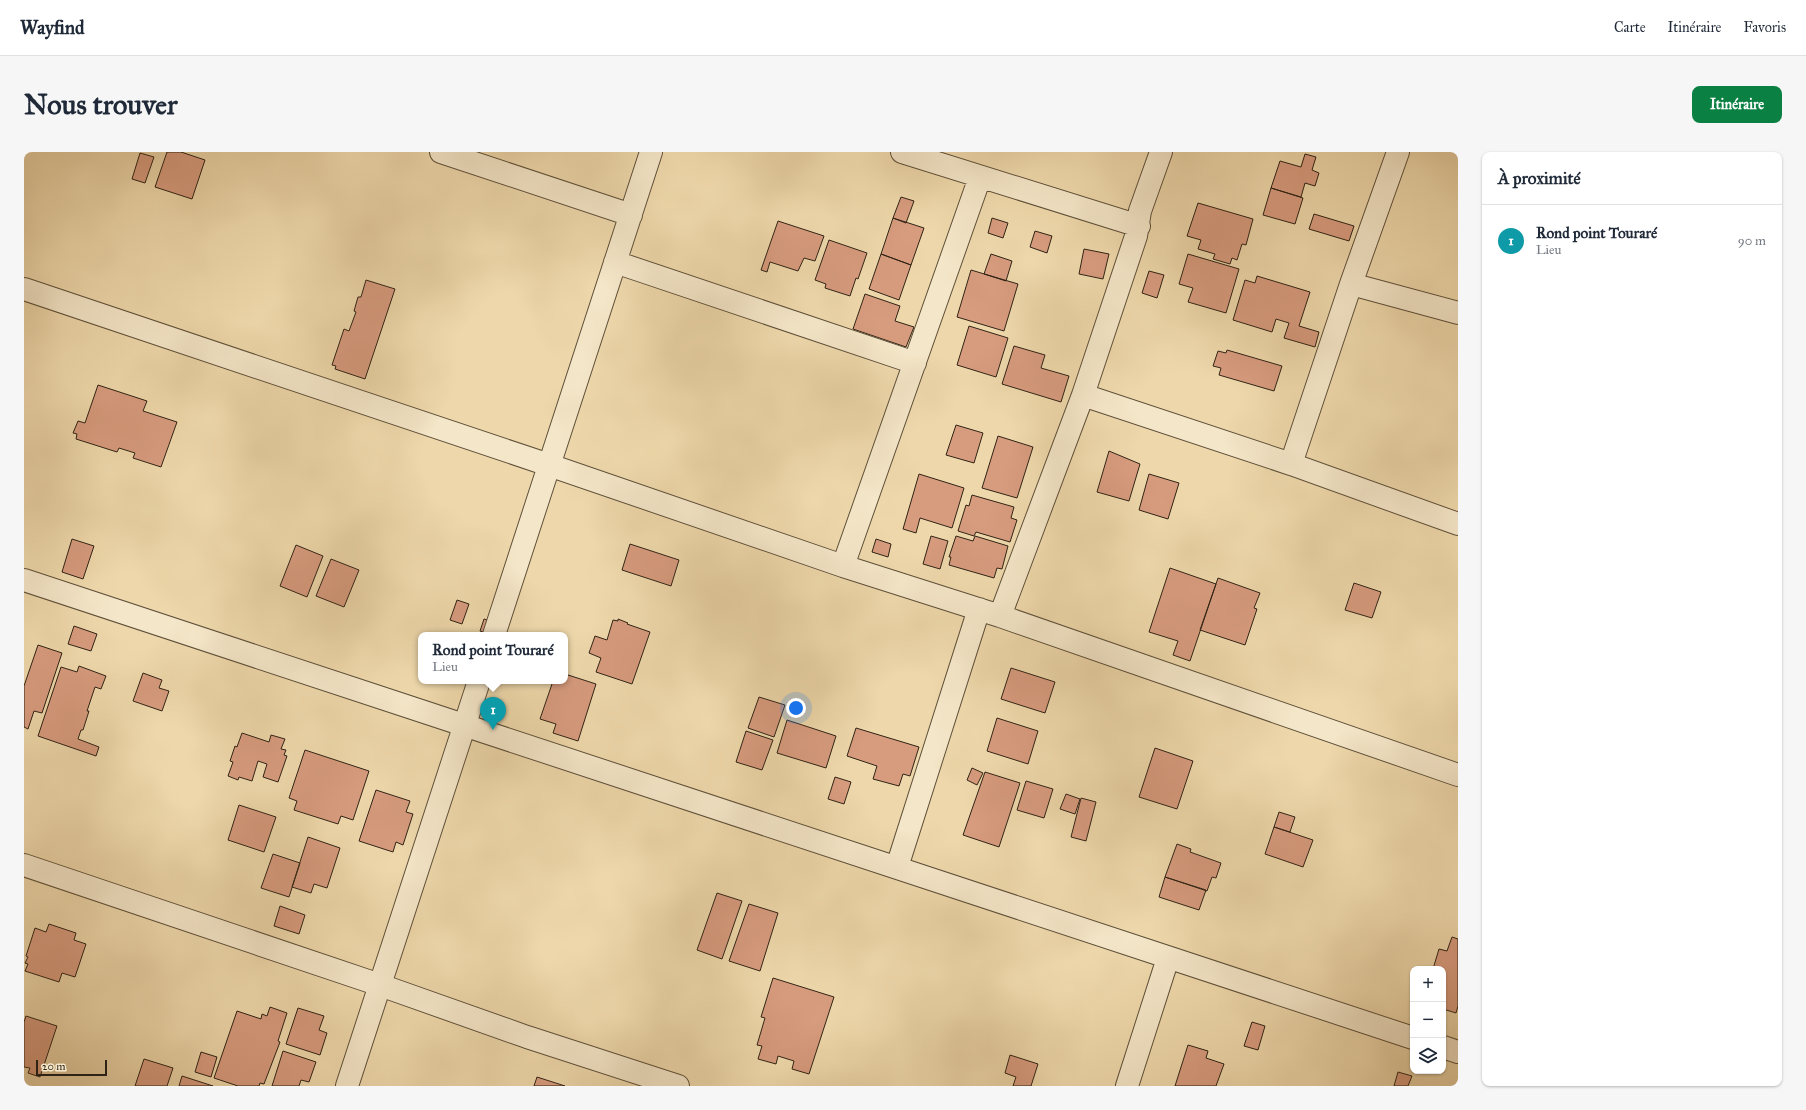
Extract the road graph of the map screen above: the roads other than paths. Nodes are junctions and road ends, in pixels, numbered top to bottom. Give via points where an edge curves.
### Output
1 (441, 152) edge
2 (651, 152) edge
3 (902, 152) edge
4 (1161, 152) edge
5 (1398, 152) edge
6 (980, 178) junction
7 (631, 215) junction
8 (1139, 226) junction
9 (615, 262) junction
10 (1351, 284) junction
11 (24, 289) edge
12 (1458, 313) edge
13 (915, 363) junction
14 (1083, 395) junction
15 (1292, 464) junction
16 (549, 465) junction
17 (1458, 524) edge
18 (843, 566) junction
19 (24, 580) edge
20 (979, 609) junction
21 (1000, 616) junction
22 (495, 632) edge
23 (478, 684) edge
24 (464, 726) junction
25 (1458, 775) edge
26 (24, 865) edge
27 (897, 867) junction
28 (1168, 958) junction
29 (380, 985) junction
30 (1410, 1037) edge
31 (1446, 1048) edge
32 (1458, 1052) edge
33 (347, 1086) edge
34 (678, 1086) edge
35 (1127, 1086) edge

1 - 7 street
2 - 7 street
3 - 6 street
4 - 8 street via 1140,211
5 - 10 street
6 - 8 street
6 - 13 street
7 - 9 street
8 - 14 street
9 - 13 street
9 - 16 street
10 - 12 street
10 - 15 street
11 - 16 street
13 - 18 street
14 - 15 street
14 - 21 street
15 - 17 street
16 - 18 street
16 - 22 street
18 - 20 street
19 - 24 street
20 - 21 street
20 - 27 street
21 - 25 street
23 - 24 street
24 - 27 street
24 - 29 street
26 - 29 street
27 - 28 street
28 - 30 street
28 - 35 street
29 - 33 street
29 - 34 street via 527,1037
31 - 32 street

